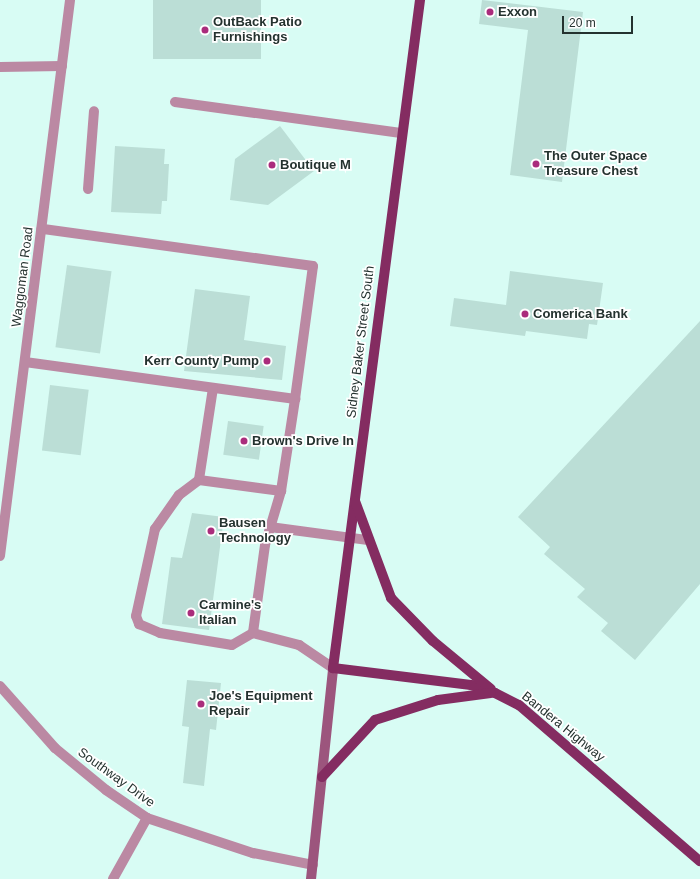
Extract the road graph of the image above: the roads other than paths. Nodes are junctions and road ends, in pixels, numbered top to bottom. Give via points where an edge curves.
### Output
1 (70, 0) edge
2 (420, 0) edge
3 (62, 66) junction
4 (0, 67) edge
5 (175, 102) dead end
6 (94, 111) dead end
7 (401, 133) junction
8 (88, 189) dead end
9 (42, 229) junction
10 (25, 362) junction
11 (213, 388) junction
12 (294, 399) junction
13 (199, 480) junction
14 (281, 491) junction
15 (354, 498) junction
16 (270, 527) junction
17 (350, 538) junction
18 (368, 540) junction
19 (0, 556) edge
20 (253, 633) junction
21 (333, 668) junction
22 (0, 686) edge
23 (495, 693) junction
24 (322, 777) junction
25 (147, 818) junction
26 (700, 861) edge
27 (313, 865) junction
28 (113, 879) edge
29 (311, 879) edge

1 - 3 street, Waggoman Road
2 - 7 main road, Sidney Baker Street South
3 - 4 street
3 - 9 street, Waggoman Road
5 - 7 street
6 - 8 street
7 - 15 main road, Sidney Baker Street South
9 - 10 street, Waggoman Road
9 - 12 street via 313,266
10 - 11 street
10 - 19 street, Waggoman Road
11 - 12 street
11 - 13 street
12 - 14 street
13 - 14 street
13 - 20 street via 179,495 155,529 136,616 139,624 160,633 232,645
14 - 16 street
15 - 17 main road, Sidney Baker Street South
15 - 18 main road
16 - 17 street
16 - 20 street via 265,545
17 - 18 street
17 - 21 main road, Sidney Baker Street South
18 - 23 main road via 391,598 432,641
20 - 21 street via 299,645
21 - 23 main road, Bandera Highway via 471,685
21 - 24 main road, Sidney Baker Street South
22 - 25 street, Southway Drive via 55,748 106,790
23 - 24 main road via 438,700 374,720
23 - 26 main road, Bandera Highway via 519,705
24 - 27 main road, Sidney Baker Street South
25 - 27 street, Southway Drive via 209,841
25 - 28 street
27 - 29 main road, Sidney Baker Street South

